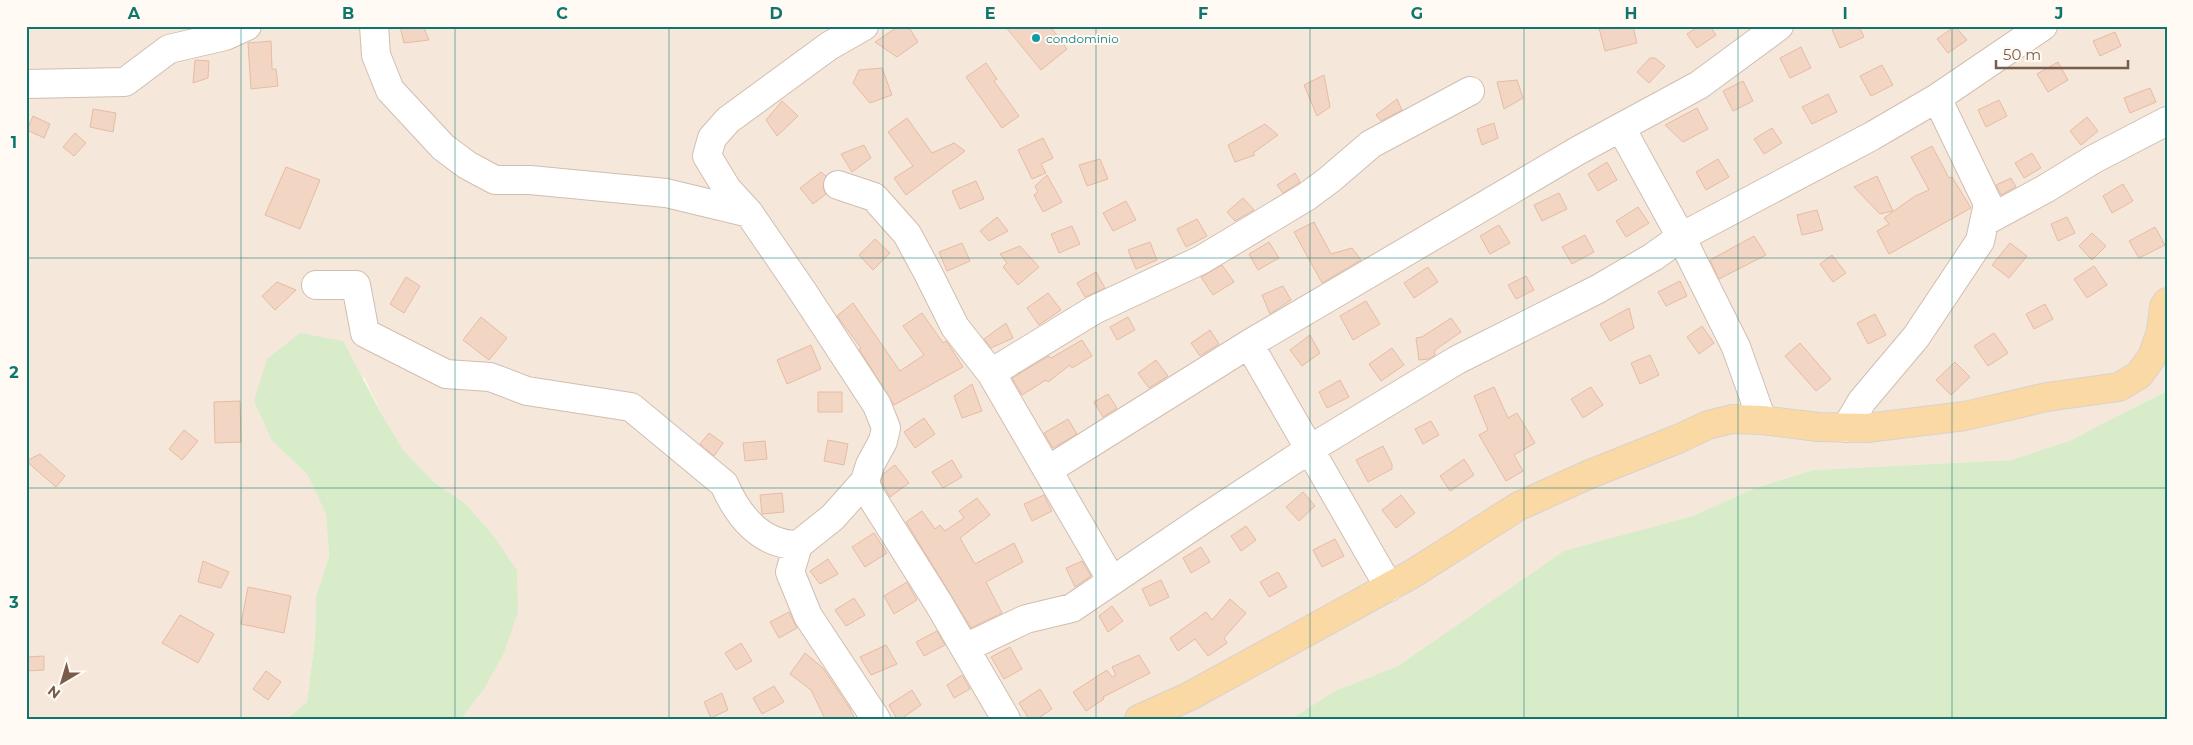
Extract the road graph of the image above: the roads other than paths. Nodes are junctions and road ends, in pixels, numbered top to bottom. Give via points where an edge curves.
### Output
1 (247, 26) edge
2 (374, 26) edge
3 (864, 26) edge
4 (1779, 26) edge
5 (2043, 26) edge
6 (26, 84) edge
7 (1470, 91) dead end
8 (1937, 98) junction
9 (2167, 121) edge
10 (1622, 128) junction
11 (838, 184) dead end
12 (750, 213) junction
13 (1984, 222) junction
14 (1681, 237) junction
15 (316, 284) dead end
16 (2167, 302) edge
17 (1249, 344) junction
18 (991, 373) junction
19 (1762, 420) junction
20 (1846, 428) junction
21 (1310, 449) junction
22 (1048, 470) junction
23 (865, 481) junction
24 (798, 545) junction
25 (1112, 581) junction
26 (1389, 587) junction
27 (965, 648) junction
28 (876, 719) edge
29 (1006, 719) edge
30 (1139, 719) edge

1 - 6 street via 225,36 169,49 125,82
2 - 12 street via 376,54 390,90 443,147 496,180 530,180 666,194
3 - 12 street via 829,46 768,90 728,120 712,138 707,156 728,189
4 - 10 street via 1699,85
5 - 8 street
7 - 18 street via 1371,144 1306,197 1201,260 1094,310
8 - 13 street via 1988,204
8 - 14 street
9 - 13 street
10 - 14 street
10 - 17 street via 1578,150
11 - 18 street via 874,197 906,234 954,327
12 - 23 street via 877,405 886,428
13 - 20 street via 1980,241 1916,337 1862,402
14 - 19 street via 1736,347
14 - 21 street via 1598,289 1457,360
15 - 24 street via 356,286 365,333 446,374 490,377 526,391 631,407 724,484 743,519 768,538
16 - 20 main road via 2162,332 2152,357 2139,375 2118,387 2047,397 1965,416
17 - 21 street
17 - 22 street
18 - 22 street
19 - 20 main road
19 - 26 main road via 1732,419 1708,425 1590,474 1528,502
21 - 25 street
21 - 26 street
22 - 25 street
23 - 24 street via 832,517
23 - 27 street via 869,493
24 - 28 street via 790,572 808,616
25 - 27 street via 1072,608 1026,619
26 - 30 main road via 1190,696
27 - 29 street

